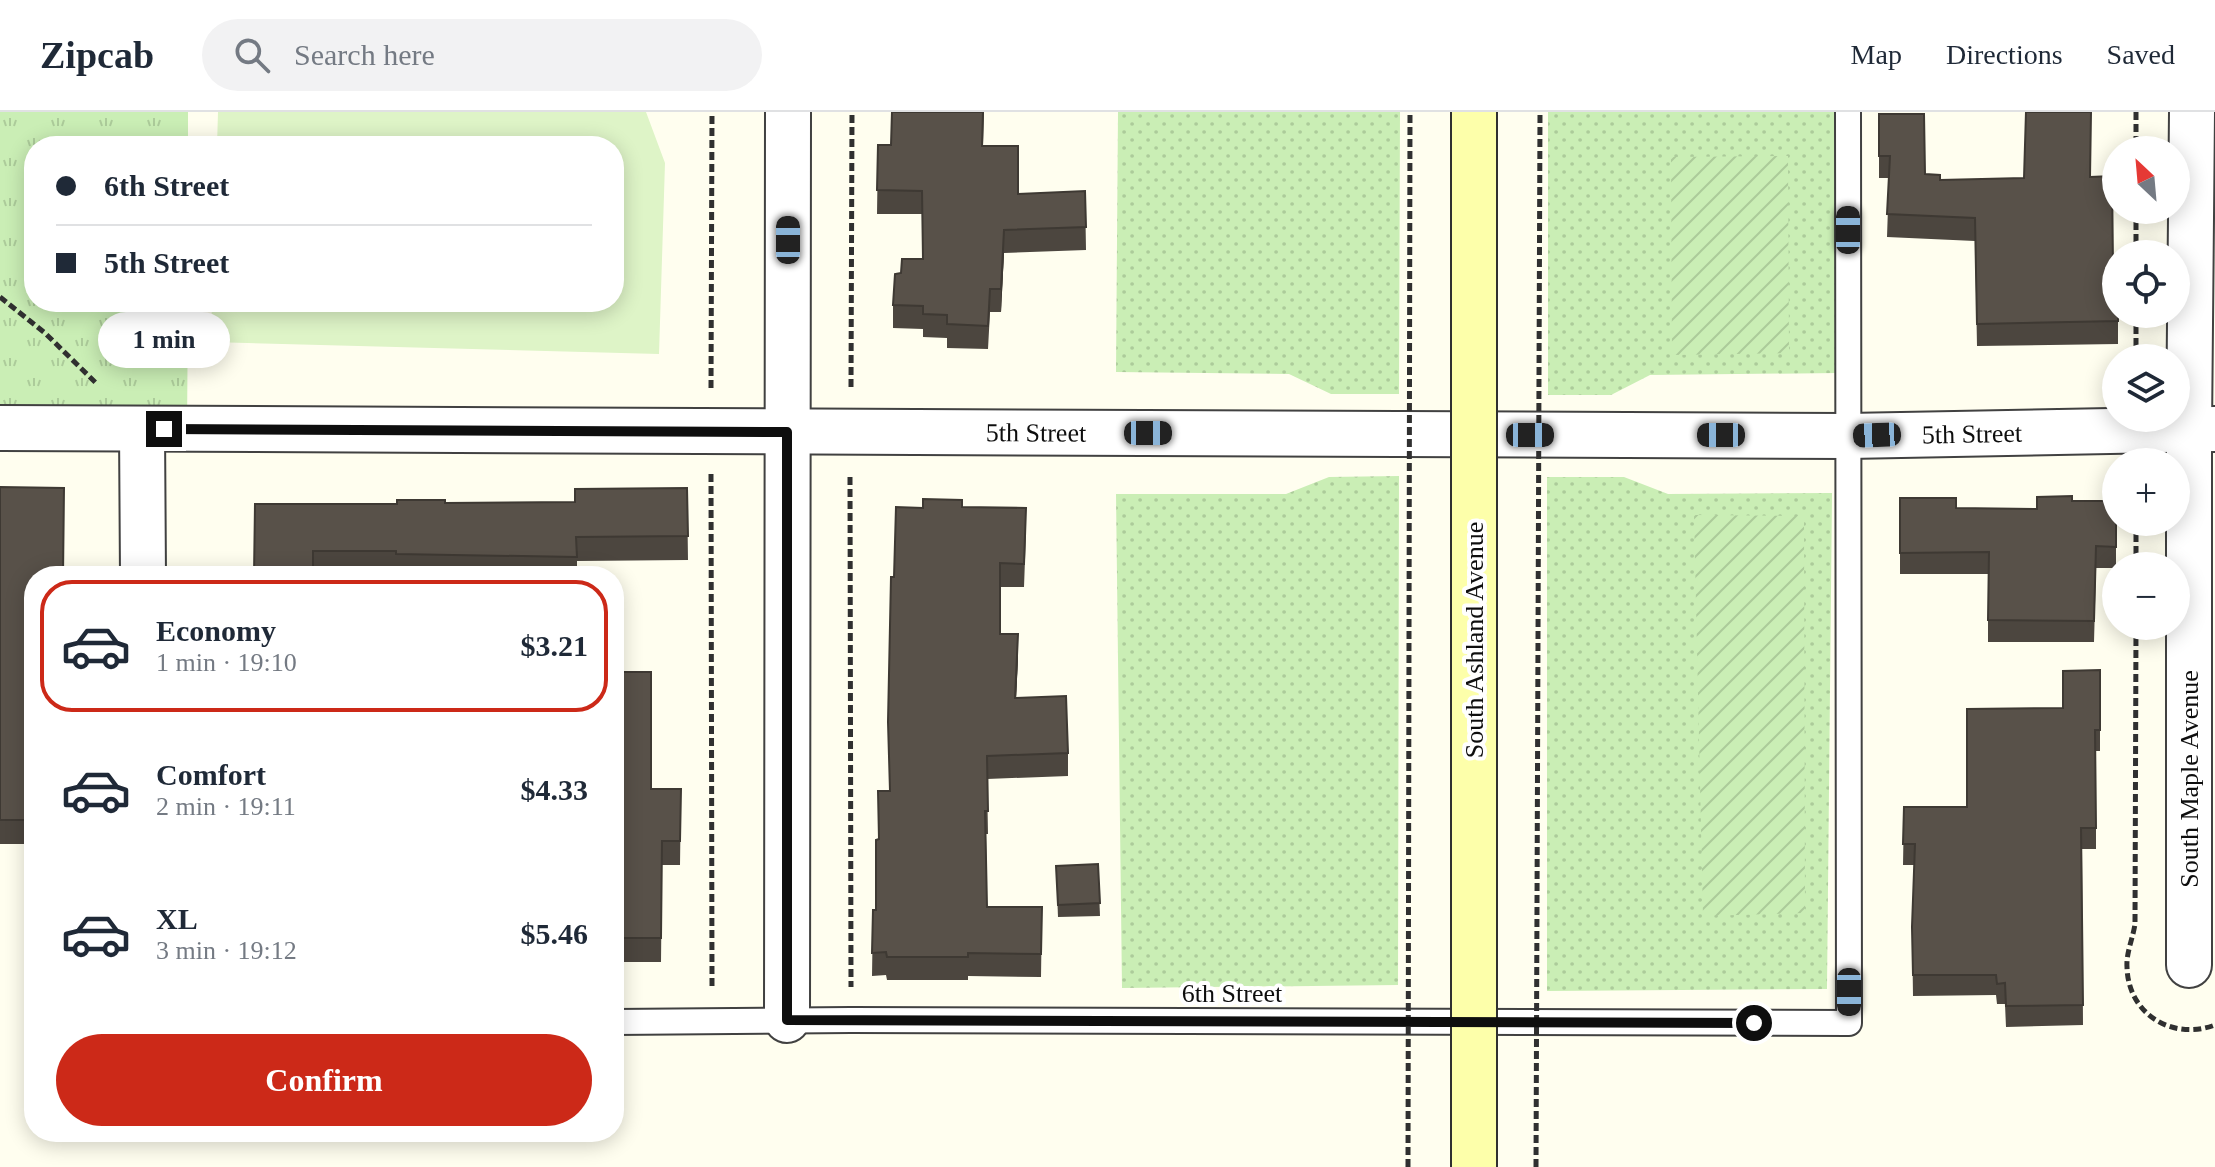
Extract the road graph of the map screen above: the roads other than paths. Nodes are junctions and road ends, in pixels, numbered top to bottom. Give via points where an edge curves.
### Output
1 (788, 112) edge
2 (1474, 112) edge
3 (1848, 112) edge
4 (2192, 112) edge
5 (0, 428) edge
6 (142, 429) junction
7 (2202, 429) edge
8 (787, 432) junction
9 (1848, 436) junction
10 (143, 566) edge
11 (2189, 965) dead end
12 (787, 1020) junction
13 (624, 1022) edge
14 (1474, 1167) edge

1 - 8 street
2 - 14 main road, South Ashland Avenue, bridge
3 - 9 lane
4 - 7 street, South Maple Avenue
5 - 6 street, 5th Street
6 - 8 street, 5th Street
6 - 10 street
7 - 9 street, 5th Street
7 - 11 street, South Maple Avenue
8 - 9 street, 5th Street
8 - 12 street
9 - 12 lane, 6th Street via 1849,1023
12 - 13 lane, 6th Street

